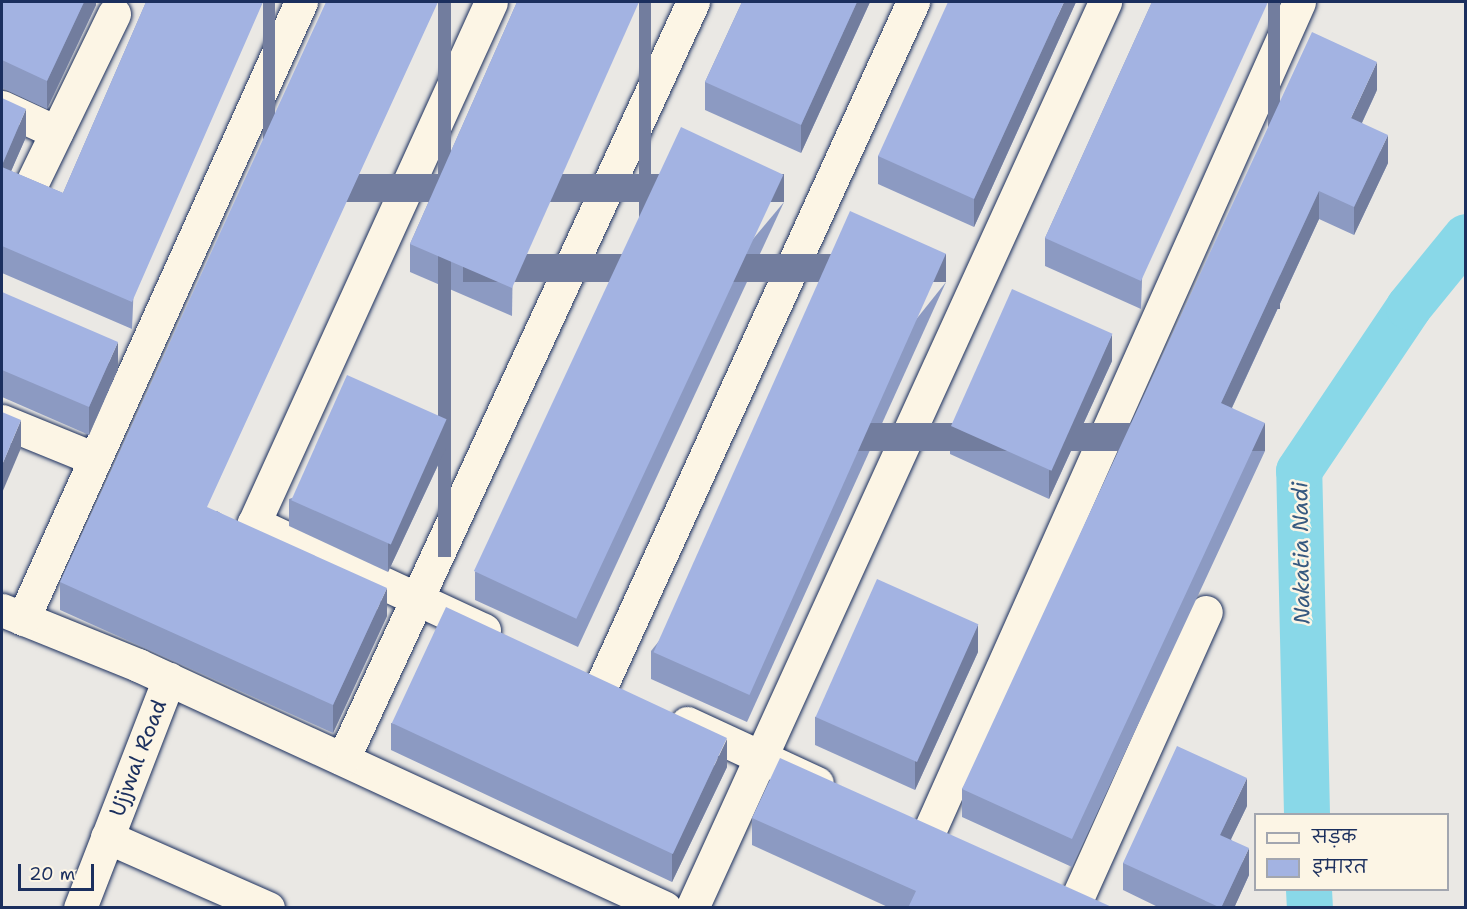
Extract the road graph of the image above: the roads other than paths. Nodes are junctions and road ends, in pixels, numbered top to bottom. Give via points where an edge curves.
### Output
1 (301, 2) edge
2 (491, 2) edge
3 (693, 2) edge
4 (913, 2) edge
5 (1105, 2) edge
6 (1299, 2) edge
7 (114, 14) dead end
8 (2, 107) edge
9 (56, 132) junction
10 (28, 191) edge
11 (109, 344) edge
12 (141, 357) junction
13 (2, 421) edge
14 (95, 459) junction
15 (417, 599) junction
16 (1206, 612) dead end
17 (12, 614) edge
18 (510, 641) edge
19 (572, 670) edge
20 (169, 679) junction
21 (602, 684) junction
22 (761, 757) junction
23 (343, 759) junction
24 (844, 795) edge
25 (897, 820) edge
26 (928, 834) junction
27 (107, 837) junction
28 (959, 849) edge
29 (1043, 888) edge
30 (1080, 905) edge
31 (80, 908) edge
32 (268, 908) edge
33 (665, 908) edge
34 (692, 908) edge

1 - 12 street
2 - 15 street via 254,523
3 - 15 street
4 - 21 street
5 - 22 street
6 - 26 street
7 - 9 street
8 - 9 street
9 - 10 street
11 - 12 street
12 - 14 street
13 - 14 street
14 - 17 street
15 - 18 street
15 - 23 street
16 - 30 street
17 - 20 street
19 - 21 street
20 - 23 street
20 - 27 street, Ujjwal Road
21 - 22 street
22 - 24 street
22 - 34 street
23 - 33 street
25 - 26 street
26 - 28 street
27 - 31 street, Ujjwal Road
27 - 32 street, Ujjwal Road
29 - 30 street

